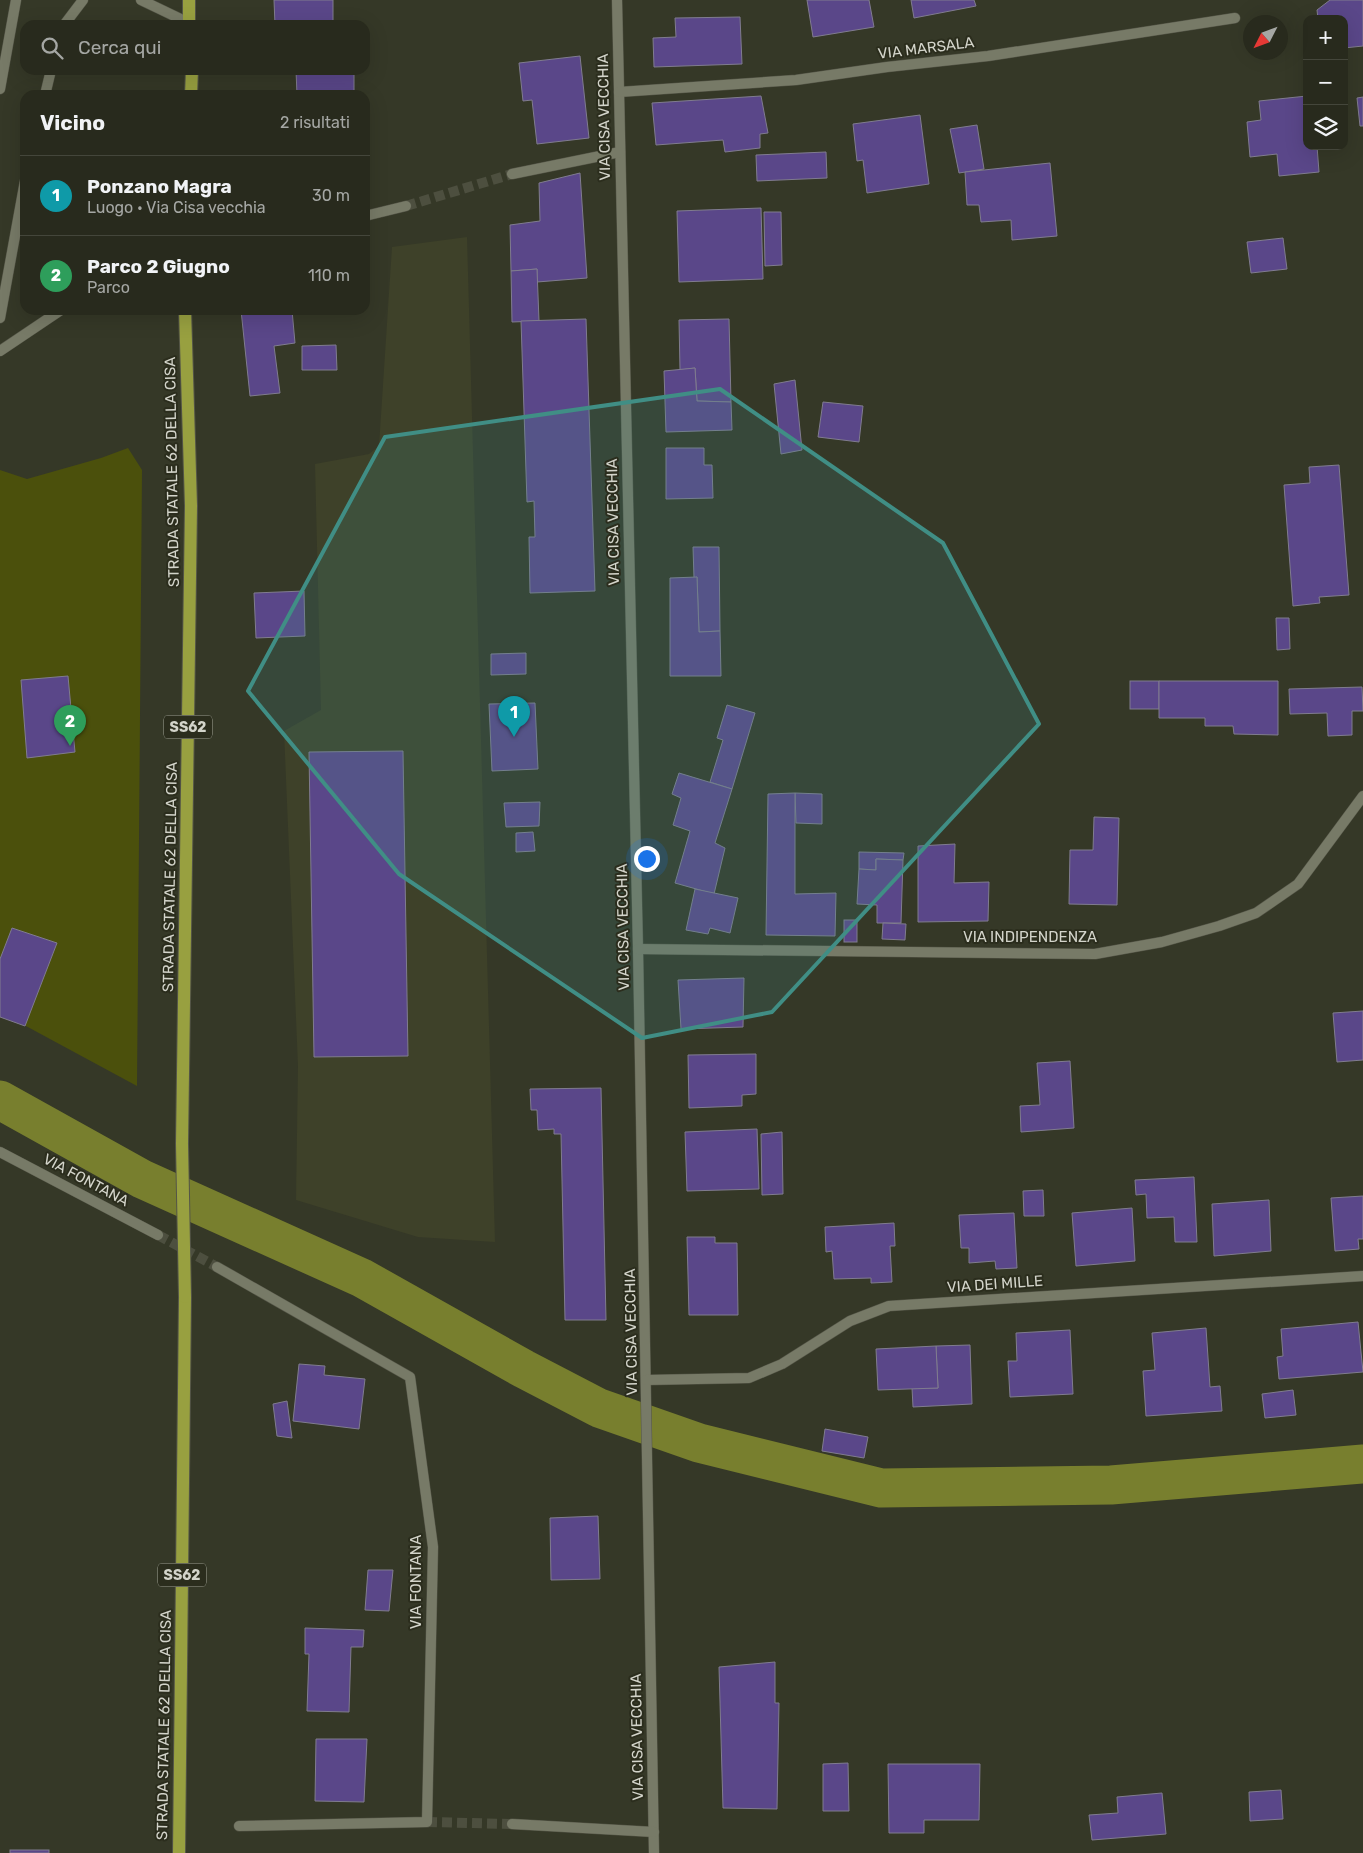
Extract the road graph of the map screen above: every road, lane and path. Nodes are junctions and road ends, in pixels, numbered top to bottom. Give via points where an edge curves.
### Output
1 (16, 0) edge
2 (83, 0) edge
3 (141, 0) edge
4 (189, 0) edge
5 (617, 0) edge
6 (1235, 18) dead end
7 (68, 20) edge
8 (181, 20) edge
9 (189, 20) edge
10 (50, 75) edge
11 (192, 75) edge
12 (0, 89) edge
13 (47, 90) edge
14 (191, 90) edge
15 (619, 92) junction
16 (620, 152) junction
17 (512, 174) tunnel mouth
18 (406, 206) tunnel mouth
19 (20, 208) edge
20 (370, 215) edge
21 (53, 315) edge
22 (185, 315) edge
23 (0, 318) edge
24 (0, 351) edge
25 (1363, 796) edge
26 (638, 949) junction
27 (0, 1152) edge
28 (158, 1235) tunnel mouth
29 (217, 1267) tunnel mouth
30 (1363, 1276) edge
31 (646, 1380) junction
32 (512, 1824) tunnel mouth
33 (239, 1826) dead end
34 (654, 1832) junction
35 (179, 1853) edge
36 (654, 1853) edge

1 - 12 street
2 - 7 street
3 - 8 street
4 - 9 main road
5 - 15 street, VIA CISA VECCHIA
6 - 15 street, VIA MARSALA via 988,56 796,80
10 - 13 street
11 - 14 main road
15 - 16 street, VIA CISA VECCHIA
16 - 17 street
16 - 26 street, VIA CISA VECCHIA
18 - 20 street
19 - 23 street
21 - 24 street
22 - 35 main road, STRADA STATALE 62 DELLA CISA / SS62, bridge via 191,506 182,1144 185,1297
25 - 26 street, VIA INDIPENDENZA via 1298,884 1256,913 1162,942 1095,954
26 - 31 street, VIA CISA VECCHIA
27 - 28 street, VIA FONTANA
29 - 33 street, VIA FONTANA via 410,1377 433,1547 427,1822
30 - 31 street, VIA DEI MILLE via 889,1306 850,1321 782,1364 749,1378
31 - 34 street, VIA CISA VECCHIA
32 - 34 street
34 - 36 street, VIA CISA VECCHIA

